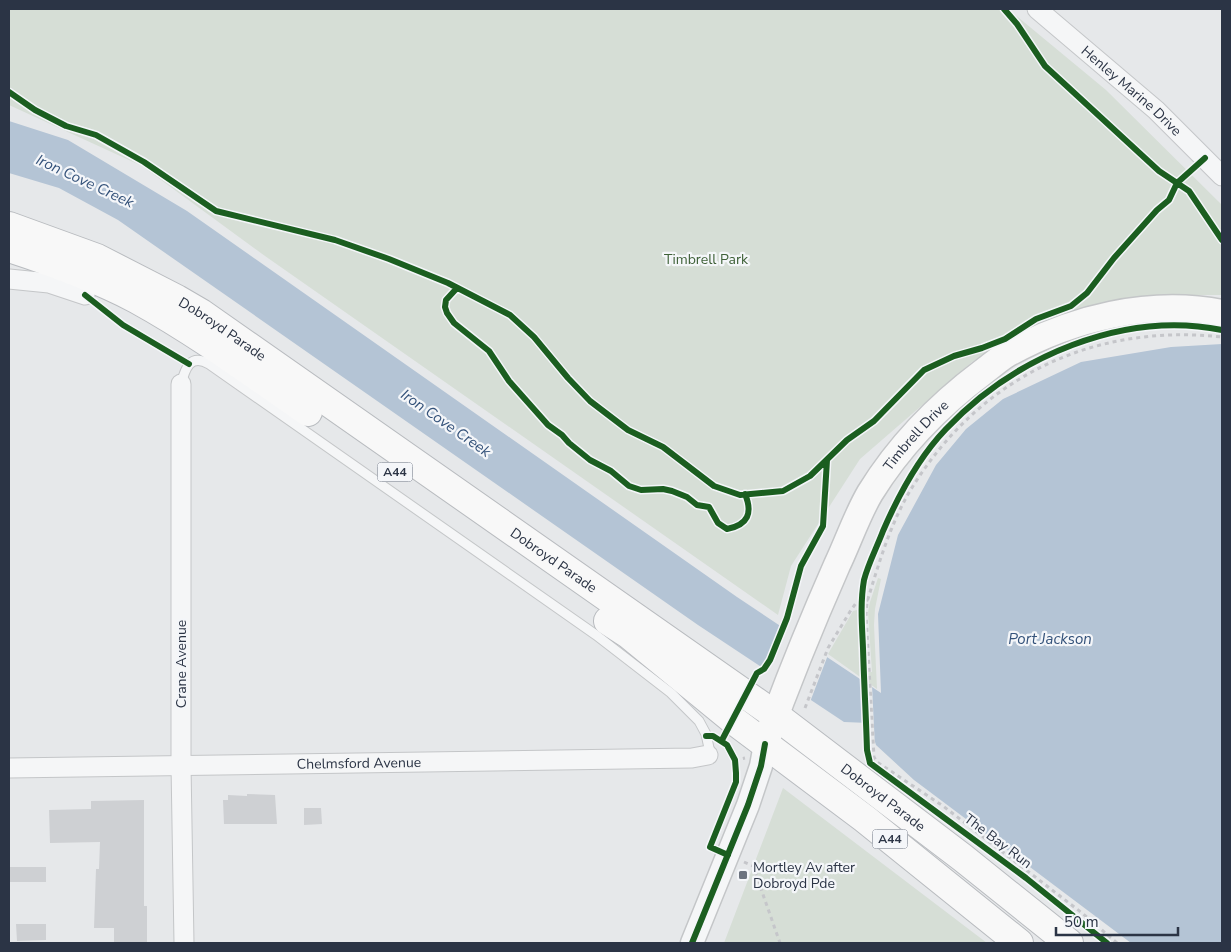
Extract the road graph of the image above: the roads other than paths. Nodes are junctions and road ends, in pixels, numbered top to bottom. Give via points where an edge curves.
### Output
1 (1037, 9) edge
2 (1222, 176) edge
3 (9, 226) edge
4 (9, 248) edge
5 (9, 279) edge
6 (85, 295) dead end
7 (1222, 313) edge
8 (181, 384) joint
9 (779, 704) junction
10 (765, 744) junction
11 (708, 755) joint
12 (181, 765) junction
13 (9, 768) edge
14 (184, 943) edge
15 (692, 943) edge
16 (1019, 943) edge
17 (1069, 943) edge

1 - 2 street, Henley Marine Drive via 1156,110
3 - 9 highway, Dobroyd Parade / A44 via 97,258 201,313
4 - 10 highway, Dobroyd Parade / A44 via 63,266 136,299 213,346 628,634
5 - 6 street via 50,283
7 - 9 main road, Timbrell Drive via 1200,308 1160,308 1124,312 1083,322 1006,355 944,403 916,432 869,494
8 - 11 lane via 189,364 203,360 210,364 596,635 670,693 699,721 706,734
8 - 12 street, Crane Avenue
9 - 10 main road, Timbrell Drive
9 - 17 highway, Dobroyd Parade / A44
10 - 15 street via 761,766 728,856
10 - 16 highway, Dobroyd Parade / A44 via 866,819
11 - 12 street, Chelmsford Avenue via 692,758
12 - 13 street, Chelmsford Avenue
12 - 14 street, Crane Avenue

